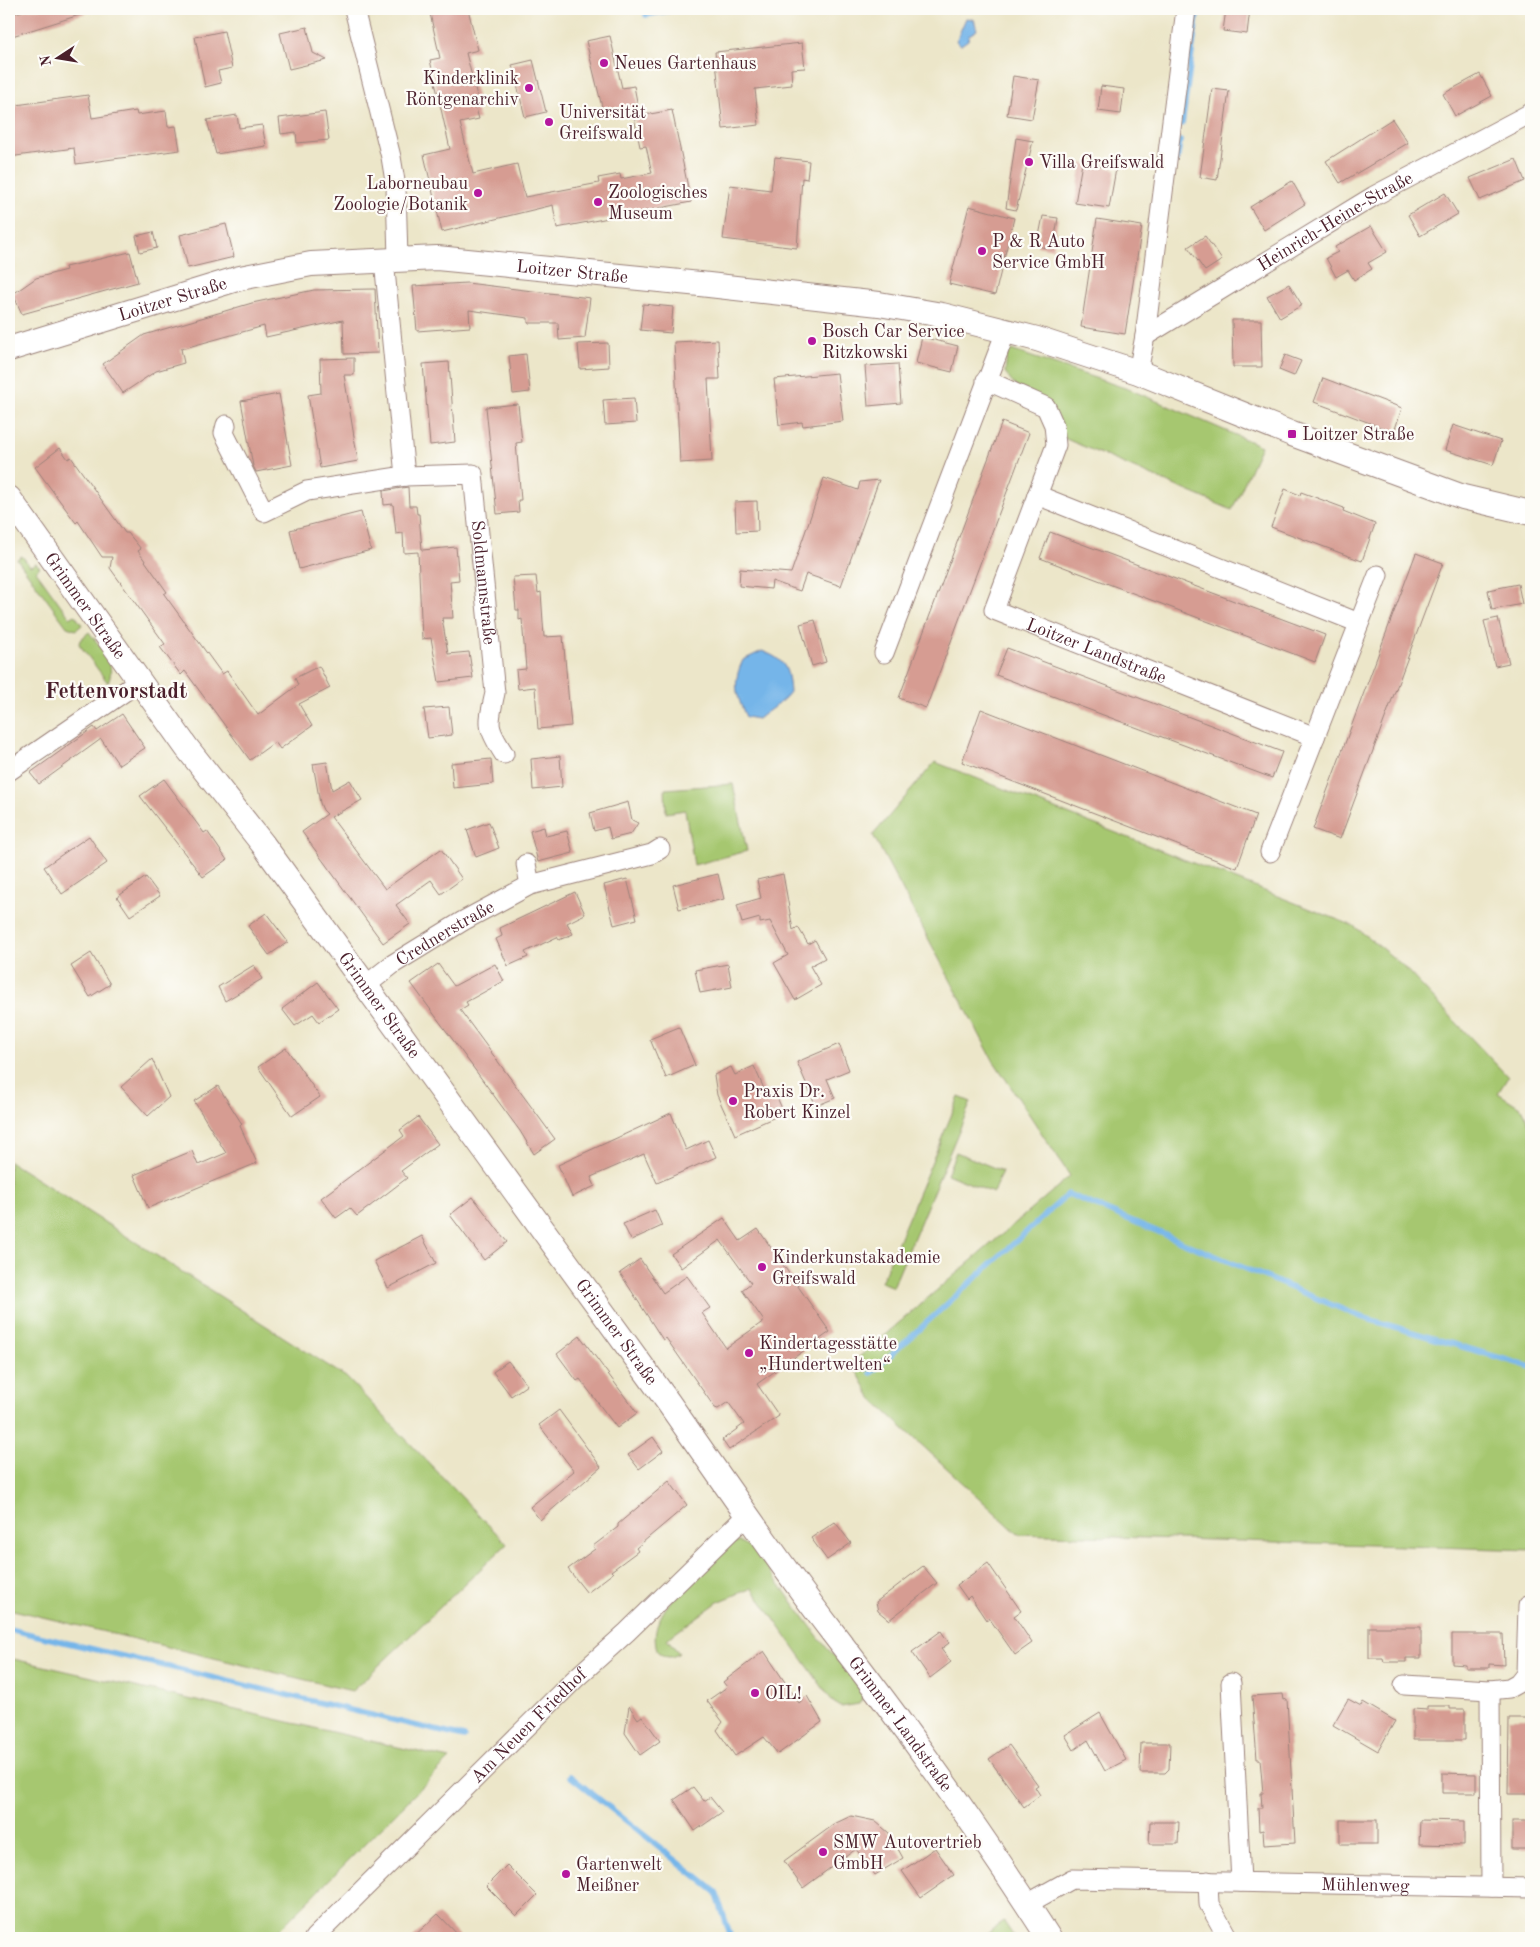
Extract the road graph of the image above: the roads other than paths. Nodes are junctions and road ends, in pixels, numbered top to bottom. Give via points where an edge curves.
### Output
1 (354, 9) edge
2 (1186, 9) edge
3 (1531, 113) edge
4 (391, 260) junction
5 (1006, 331) junction
6 (1145, 336) junction
7 (9, 350) edge
8 (1138, 372) junction
9 (986, 380) junction
10 (226, 425) dead end
11 (405, 476) junction
12 (1037, 495) junction
13 (9, 498) edge
14 (1531, 512) edge
15 (1378, 575) dead end
16 (1359, 623) junction
17 (884, 653) dead end
18 (140, 681) junction
19 (1315, 737) junction
20 (504, 754) dead end
21 (9, 770) edge
22 (660, 849) dead end
23 (1270, 852) dead end
24 (526, 864) dead end
25 (530, 885) junction
26 (365, 986) junction
27 (747, 1515) junction
28 (1528, 1606) dead end
29 (1231, 1683) dead end
30 (1404, 1685) dead end
31 (1490, 1690) junction
32 (1208, 1881) junction
33 (1241, 1882) junction
34 (1491, 1887) junction
35 (1531, 1888) edge
36 (1027, 1904) junction
37 (314, 1938) edge
38 (1050, 1938) edge
39 (1228, 1938) edge

1 - 4 street via 396,187
2 - 6 street
3 - 6 street, Heinrich-Heine-Straße via 1374,196
4 - 5 main road, Loitzer Straße via 437,258 495,262 832,298 942,315
4 - 7 main road, Loitzer Straße via 311,264 256,274
4 - 11 street
5 - 8 main road, Loitzer Straße
5 - 9 street
6 - 8 street
8 - 14 main road via 1292,434 1463,497
9 - 12 street, Loitzer Landstraße via 1046,407 1054,425 1056,445
9 - 17 street
10 - 11 street, Soldmannstraße via 224,432 264,512 307,491
11 - 20 street, Soldmannstraße via 473,474 495,693 488,723
12 - 16 street
12 - 19 street, Loitzer Landstraße via 994,610
13 - 18 main road, Grimmer Straße
15 - 16 street
16 - 19 street
18 - 21 street
18 - 26 main road, Grimmer Straße
19 - 23 street
22 - 25 street, Crednerstraße via 652,854
24 - 25 street
25 - 26 street, Crednerstraße via 463,921 393,964
26 - 27 main road, Grimmer Straße
27 - 36 main road, Grimmer Landstraße via 933,1765
27 - 37 street, Am Neuen Friedhof via 574,1679
28 - 31 street via 1526,1674 1509,1688
29 - 33 street
30 - 31 street
31 - 34 street
32 - 33 street, Mühlenweg
32 - 36 street, Mühlenweg via 1072,1879
32 - 39 street via 1209,1904
33 - 34 street, Mühlenweg
34 - 35 street, Mühlenweg
36 - 38 main road, Grimmer Landstraße

